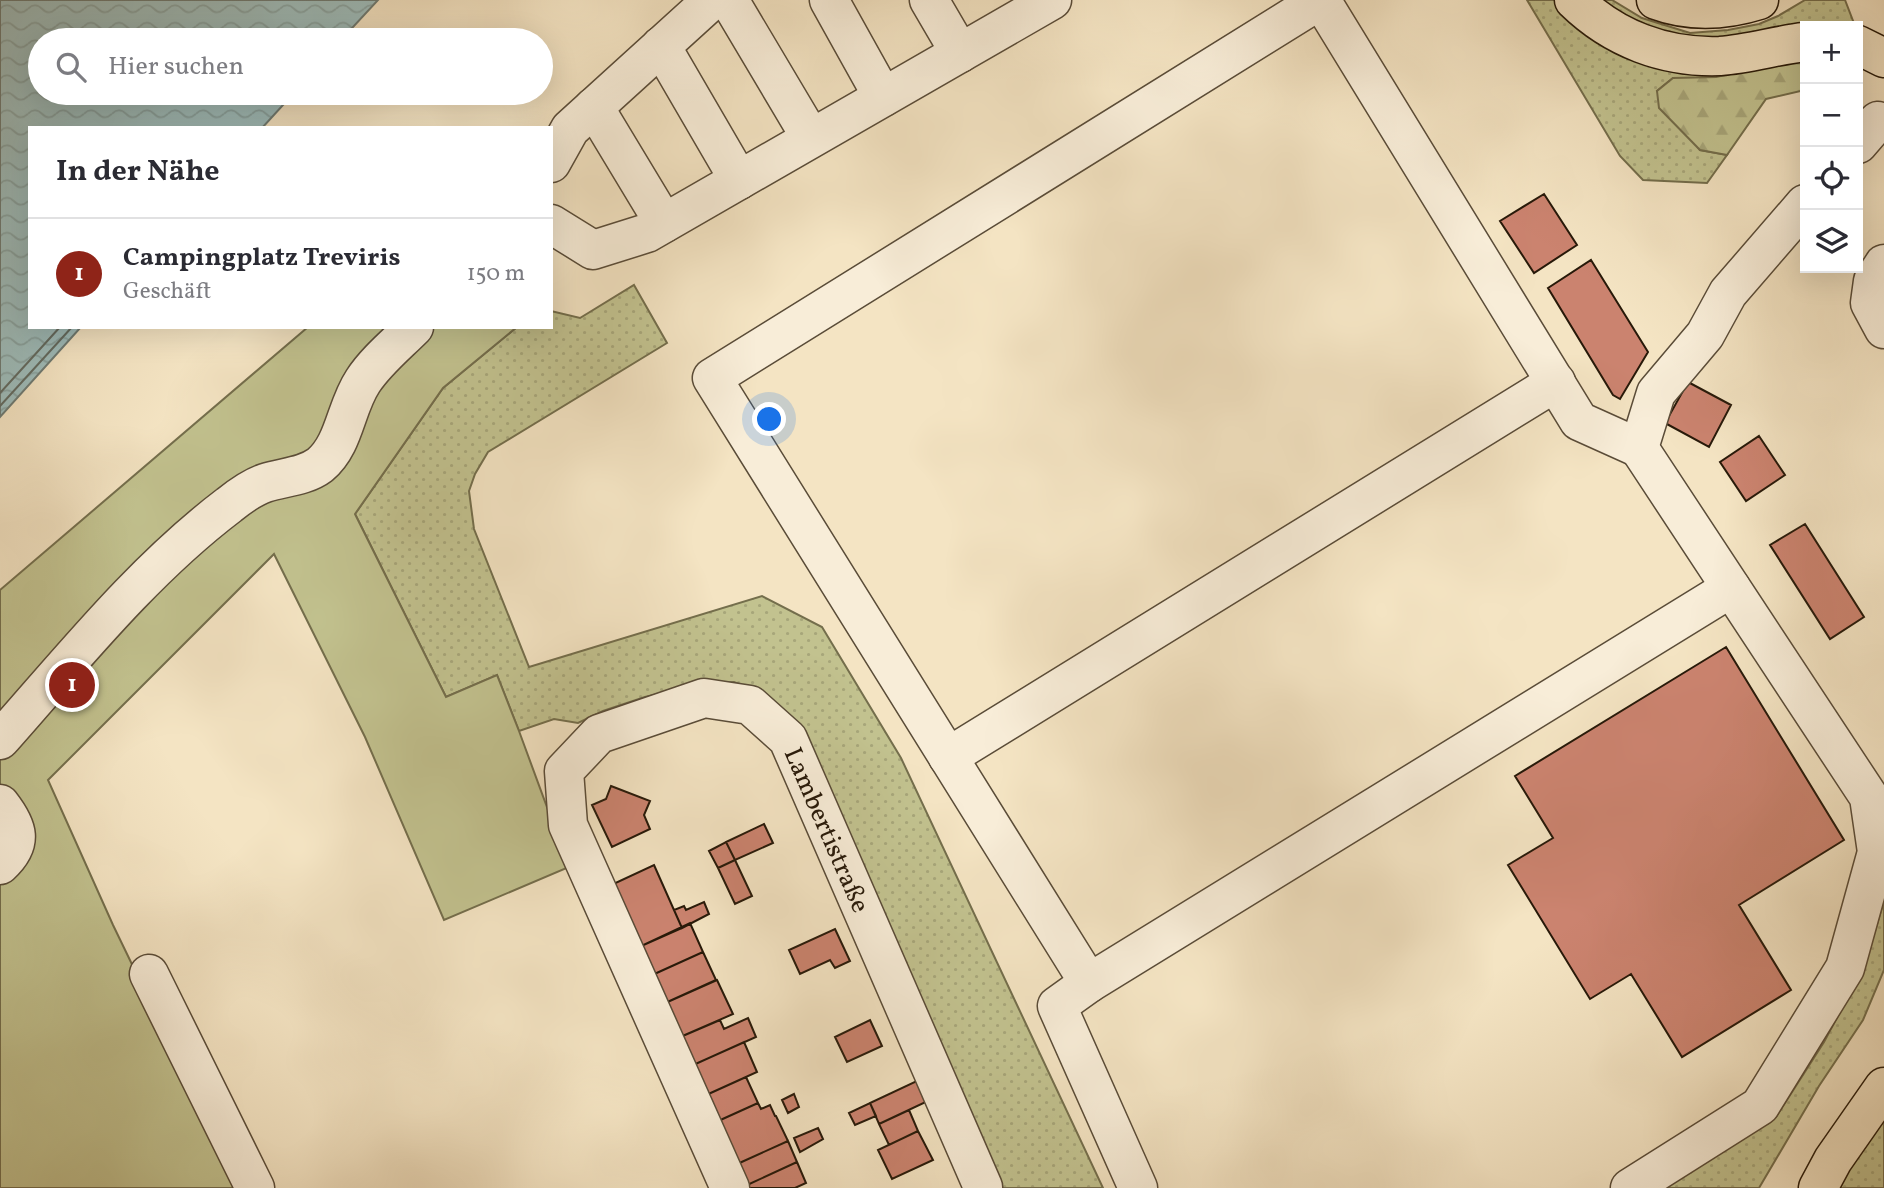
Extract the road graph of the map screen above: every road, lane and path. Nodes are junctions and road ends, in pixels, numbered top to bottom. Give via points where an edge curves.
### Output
1 (712, 0) edge
2 (729, 0) edge
3 (829, 0) edge
4 (929, 0) edge
5 (1320, 0) edge
6 (1574, 0) edge
7 (1656, 0) edge
8 (1759, 0) edge
9 (1040, 3) edge
10 (1800, 42) edge
11 (661, 46) junction
12 (1863, 47) edge
13 (960, 53) junction
14 (1884, 58) edge
15 (883, 97) junction
16 (594, 107) junction
17 (811, 138) junction
18 (553, 159) edge
19 (738, 180) junction
20 (1800, 210) edge
21 (664, 223) junction
22 (553, 225) edge
23 (1884, 264) edge
24 (412, 329) edge
25 (1884, 329) edge
26 (1556, 382) junction
27 (1639, 448) junction
28 (1731, 588) junction
29 (0, 740) edge
30 (947, 757) junction
31 (0, 804) edge
32 (0, 865) edge
33 (149, 974) dead end
34 (1088, 982) junction
35 (1884, 1087) edge
36 (983, 1187) edge
37 (255, 1188) edge
38 (730, 1188) edge
39 (1138, 1188) edge
40 (1630, 1188) edge
41 (1818, 1188) edge

1 - 11 street
2 - 17 street
3 - 15 street
4 - 13 street
5 - 26 street
5 - 30 street via 712,378
6 - 10 main road via 1632,40 1670,53 1723,56
7 - 8 main road via 1702,10
9 - 13 street
11 - 16 street
11 - 19 street
12 - 14 main road
13 - 15 street
15 - 17 street
16 - 18 street via 570,129
16 - 21 street
17 - 19 street
19 - 21 street
20 - 27 street via 1728,293 1705,335 1656,393
21 - 22 street via 593,250
23 - 25 street via 1873,281 1870,303
24 - 29 street via 363,382 340,438 319,466 262,483 230,503 169,554
26 - 27 street via 1580,421
26 - 30 street
27 - 28 street
28 - 34 street
28 - 40 street via 1869,797 1877,852 1845,968 1760,1106
30 - 34 street
31 - 32 street via 13,821 17,839 11,855
33 - 37 street
34 - 39 street via 1056,1006
35 - 41 main road
36 - 38 street, Lambertistraße via 788,739 750,705 705,698 599,734 564,771 568,825

